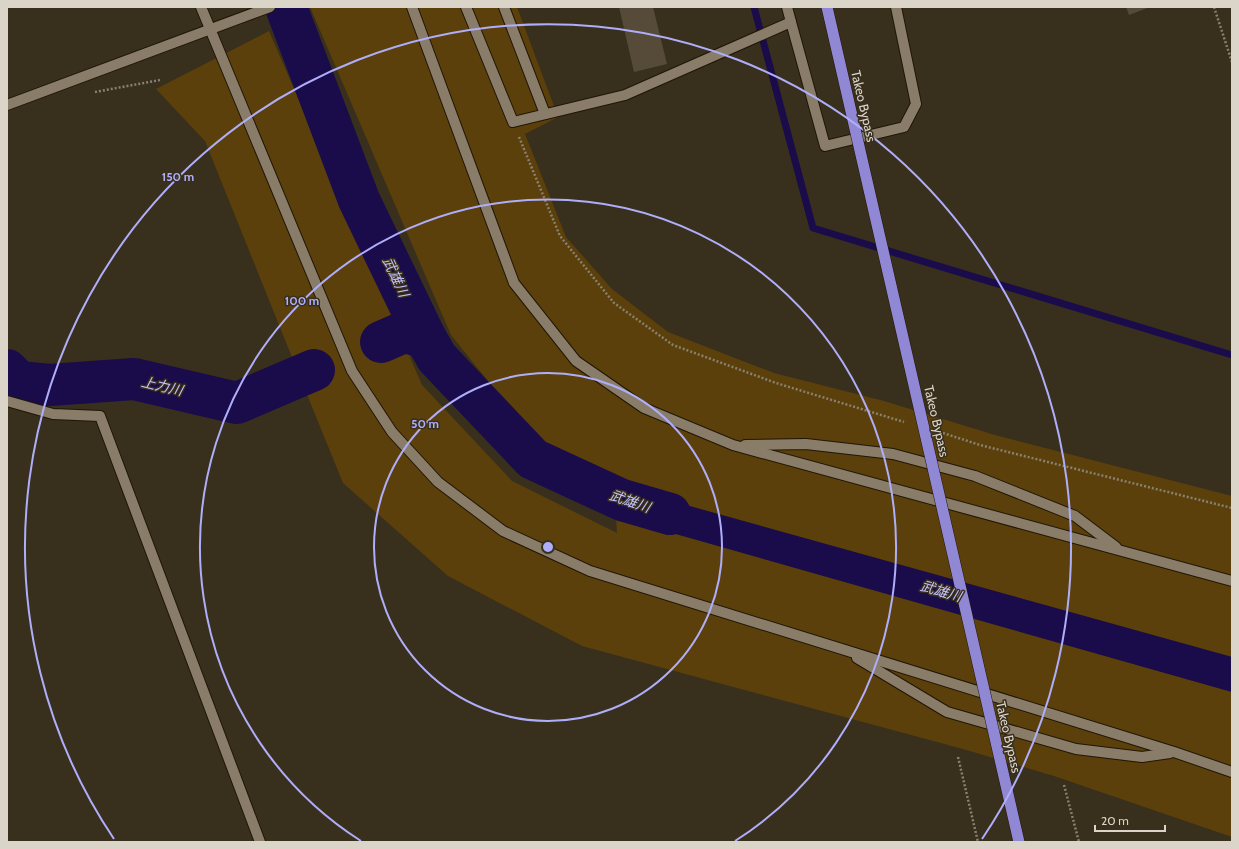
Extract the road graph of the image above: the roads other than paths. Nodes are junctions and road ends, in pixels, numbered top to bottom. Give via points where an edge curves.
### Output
1 (201, 7) edge
2 (270, 7) edge
3 (412, 7) edge
4 (466, 7) edge
5 (504, 7) edge
6 (787, 7) edge
7 (827, 7) edge
8 (896, 7) edge
9 (791, 22) junction
10 (215, 28) junction
11 (7, 105) edge
12 (545, 114) junction
13 (7, 401) edge
14 (734, 445) junction
15 (1122, 551) junction
16 (1232, 581) edge
17 (845, 651) junction
18 (1174, 752) junction
19 (1232, 772) edge
20 (260, 842) edge
21 (1019, 842) edge

1 - 10 street
2 - 10 street
3 - 14 street via 514,283 576,361 644,408
4 - 12 street via 513,122
5 - 12 street
6 - 9 street
7 - 21 highway, Takeo Bypass, bridge
8 - 9 street via 916,104 904,127 825,146
9 - 12 street via 625,95
10 - 11 street
10 - 17 street via 352,371 392,432 438,482 503,531 590,571
13 - 20 street via 53,414 100,416
14 - 15 street
14 - 15 street via 806,444 893,454 975,476 1075,516
15 - 16 street
17 - 18 street
17 - 18 street via 947,712 1076,749 1142,757
18 - 19 street

